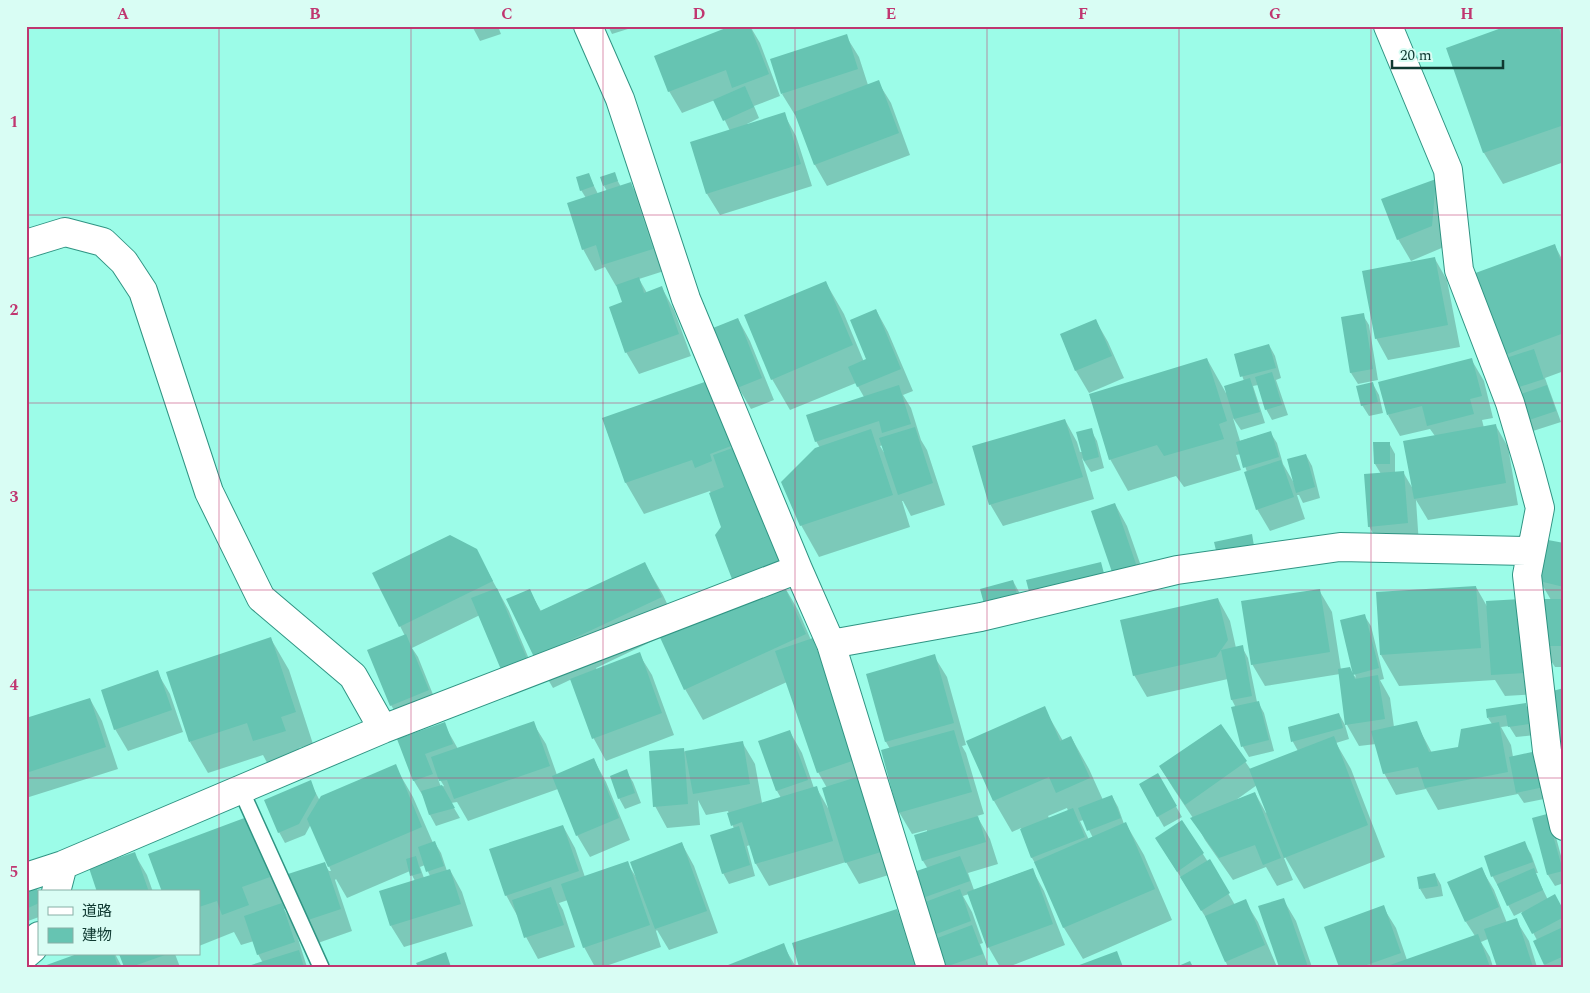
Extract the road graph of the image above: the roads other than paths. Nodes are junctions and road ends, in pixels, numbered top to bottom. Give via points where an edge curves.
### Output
1 (588, 26) edge
2 (1388, 26) edge
3 (26, 244) edge
4 (1531, 551) junction
5 (798, 569) junction
6 (831, 644) junction
7 (383, 729) junction
8 (241, 790) junction
9 (1564, 826) edge
10 (64, 865) junction
11 (26, 877) edge
12 (57, 890) edge
13 (38, 938) edge
14 (26, 954) edge
15 (321, 967) edge
16 (931, 967) edge

1 - 5 street via 620,98 686,298
2 - 4 street via 1448,170 1459,270 1510,403 1529,467 1540,508
3 - 7 street via 65,232 103,242 124,262 143,292 209,492 261,598 353,676
4 - 6 street via 1340,546 1177,570 981,617
4 - 9 street via 1527,575 1546,751
5 - 6 street
5 - 7 street
6 - 16 street
7 - 8 street
8 - 10 street
8 - 15 lane
10 - 11 street
10 - 12 street
13 - 14 street

